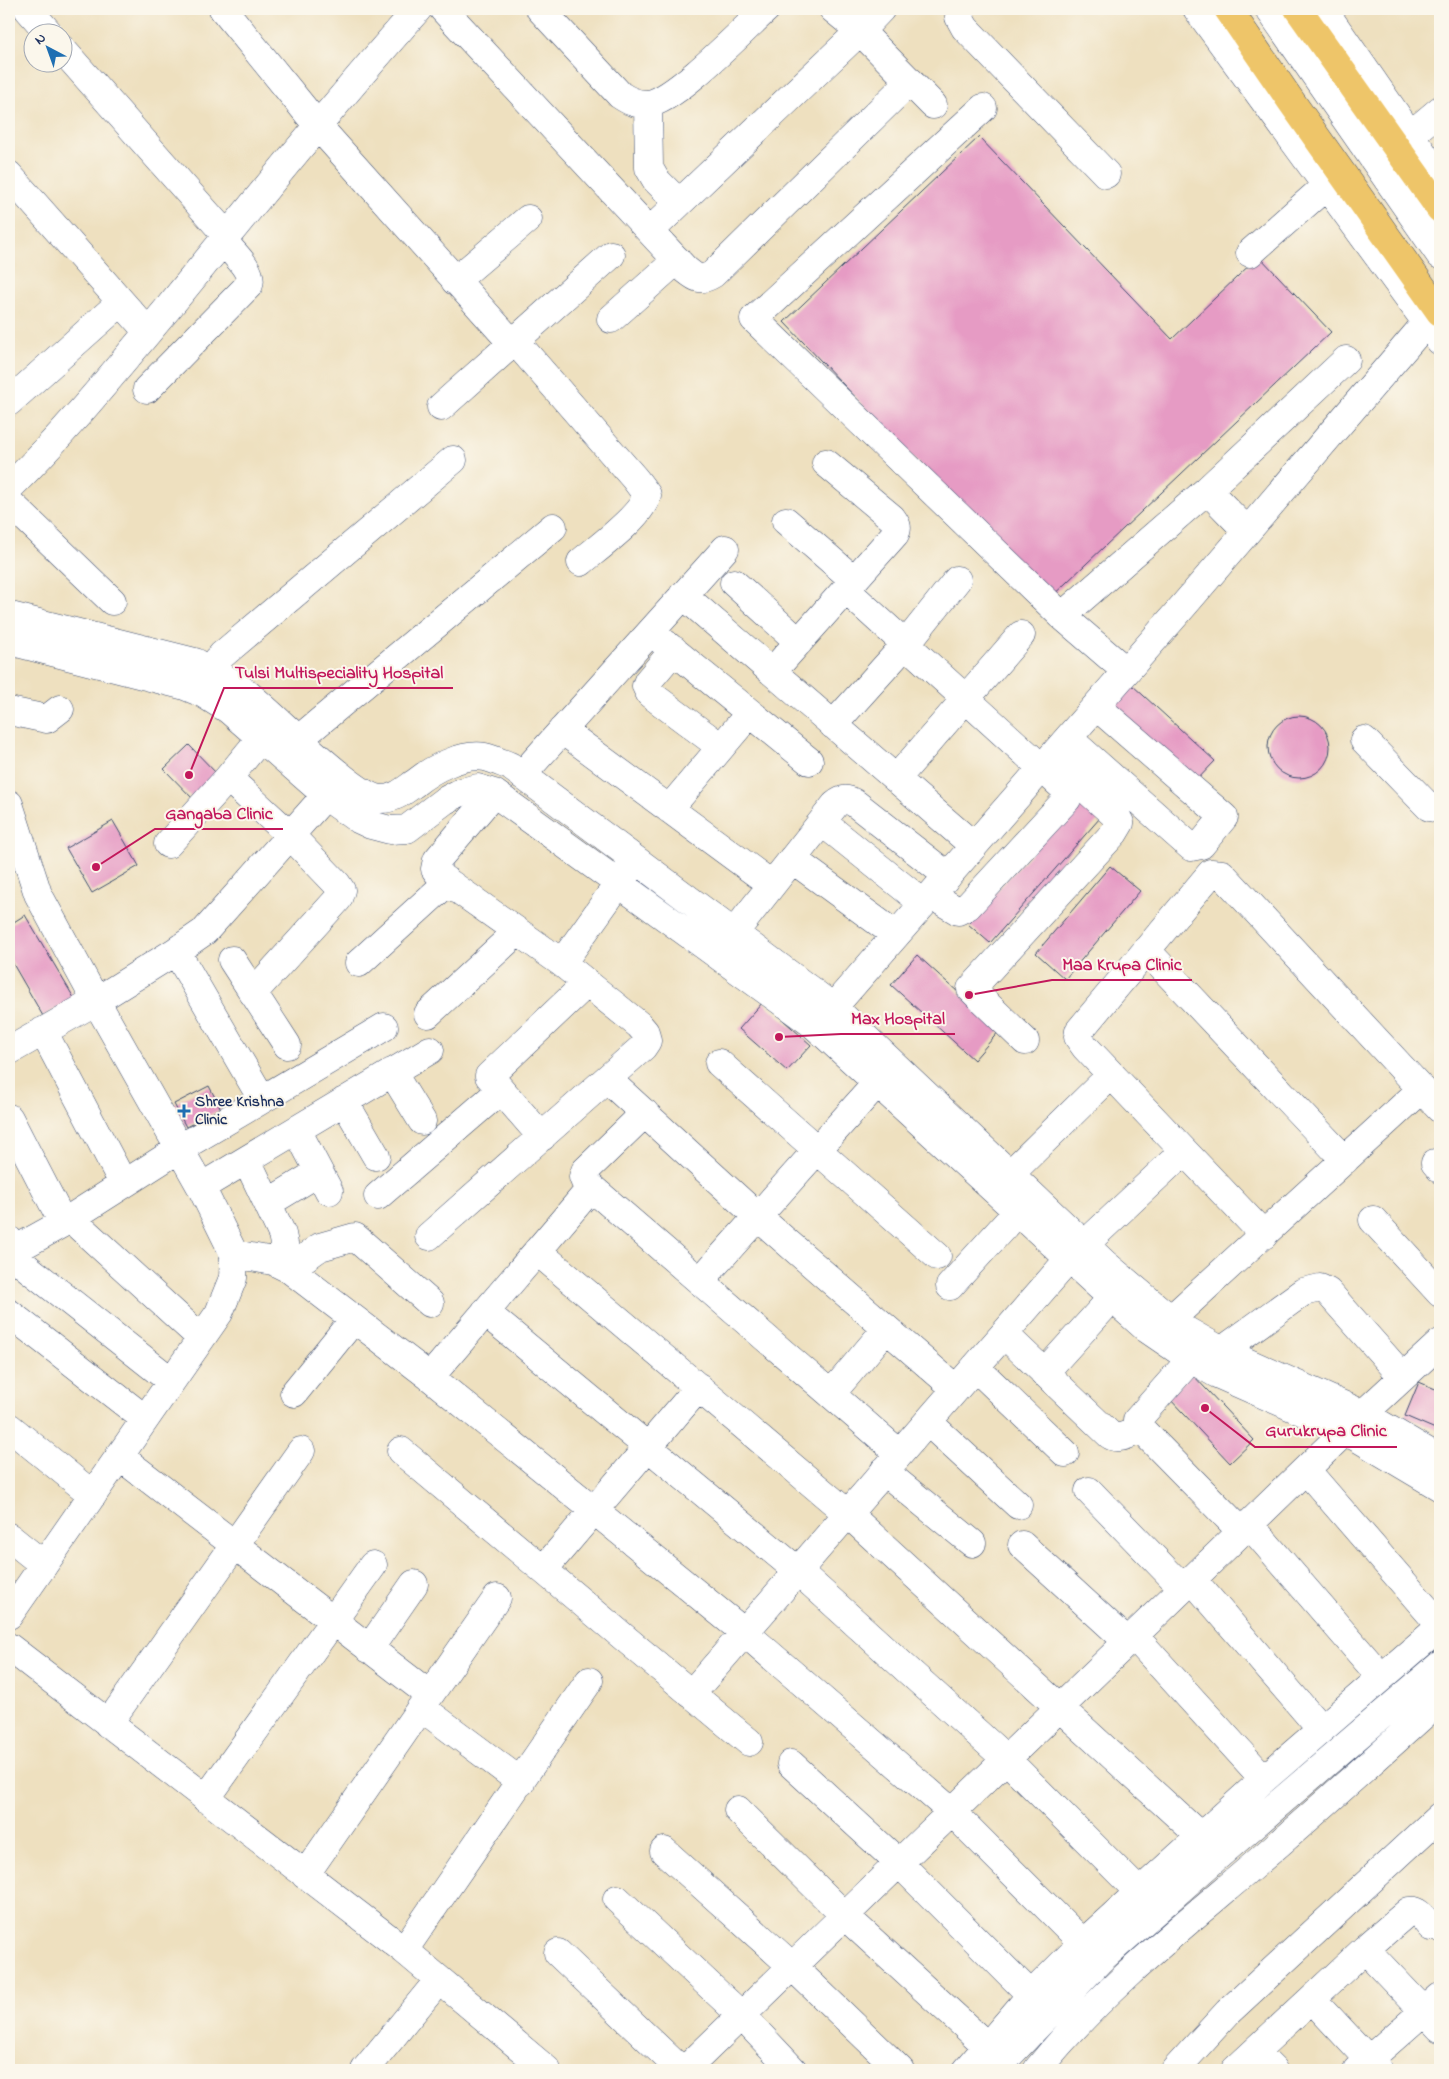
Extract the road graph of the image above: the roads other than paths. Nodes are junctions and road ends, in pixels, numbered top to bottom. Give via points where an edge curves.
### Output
1 (22, 9) edge
2 (28, 9) edge
3 (223, 9) edge
4 (418, 9) edge
5 (442, 9) edge
6 (540, 9) edge
7 (766, 9) edge
8 (833, 9) edge
9 (881, 9) edge
10 (960, 9) edge
11 (1197, 9) edge
12 (1228, 9) edge
13 (1269, 9) edge
14 (1298, 9) edge
15 (1322, 9) edge
16 (9, 18) edge
17 (39, 22) edge
18 (860, 31) junction
19 (72, 61) edge
20 (910, 81) junction
21 (648, 104) junction
22 (932, 105) dead end
23 (983, 108) dead end
24 (1440, 110) edge
25 (318, 126) junction
26 (1403, 142) junction
27 (1106, 174) dead end
28 (9, 175) edge
29 (1440, 178) edge
30 (1326, 186) junction
31 (679, 203) junction
32 (1440, 209) edge
33 (528, 219) dead end
34 (650, 231) junction
35 (225, 239) junction
36 (1250, 253) dead end
37 (611, 255) dead end
38 (1440, 255) edge
39 (677, 260) junction
40 (456, 281) junction
41 (121, 302) junction
42 (611, 319) dead end
43 (1437, 321) edge
44 (148, 332) junction
45 (517, 339) junction
46 (1346, 360) dead end
47 (148, 389) dead end
48 (9, 402) edge
49 (441, 407) dead end
50 (453, 460) dead end
51 (826, 463) dead end
52 (9, 488) edge
53 (1207, 490) junction
54 (9, 502) edge
55 (786, 521) dead end
56 (553, 526) dead end
57 (1248, 531) junction
58 (725, 549) dead end
59 (581, 562) dead end
60 (957, 580) dead end
61 (734, 583) dead end
62 (850, 585) junction
63 (683, 596) junction
64 (112, 601) dead end
65 (1062, 616) junction
66 (9, 625) edge
67 (651, 632) junction
68 (1021, 635) dead end
69 (799, 642) junction
70 (906, 644) junction
71 (674, 650) junction
72 (1126, 671) junction
73 (772, 672) junction
74 (207, 682) junction
75 (966, 699) junction
76 (1096, 706) junction
77 (60, 709) dead end
78 (9, 711) edge
79 (750, 713) junction
80 (833, 725) junction
81 (562, 730) junction
82 (261, 738) junction
83 (1364, 740) dead end
84 (721, 747) junction
85 (292, 749) junction
86 (1053, 754) junction
87 (809, 761) dead end
88 (522, 775) junction
89 (228, 778) junction
90 (896, 779) junction
91 (494, 793) junction
92 (326, 795) junction
93 (9, 804) edge
94 (669, 809) junction
95 (1440, 809) edge
96 (822, 822) junction
97 (290, 835) junction
98 (168, 844) dead end
99 (974, 846) junction
100 (635, 859) junction
101 (792, 859) junction
102 (448, 882) junction
103 (619, 884) junction
104 (771, 884) junction
105 (934, 891) junction
106 (517, 932) junction
107 (734, 933) junction
108 (896, 935) junction
109 (1146, 950) junction
110 (176, 951) junction
111 (232, 960) dead end
112 (359, 963) dead end
113 (562, 963) junction
114 (587, 983) junction
115 (253, 993) junction
116 (96, 1001) junction
117 (428, 1014) dead end
118 (825, 1017) junction
119 (384, 1027) dead end
120 (43, 1031) junction
121 (1025, 1041) dead end
122 (286, 1045) dead end
123 (430, 1050) dead end
124 (9, 1051) edge
125 (719, 1063) dead end
126 (392, 1072) junction
127 (1111, 1075) junction
128 (607, 1079) junction
129 (877, 1083) junction
130 (1422, 1089) junction
131 (501, 1090) junction
132 (262, 1099) junction
133 (344, 1101) junction
134 (1440, 1109) edge
135 (645, 1113) junction
136 (9, 1118) edge
137 (422, 1121) dead end
138 (297, 1130) junction
139 (542, 1137) junction
140 (179, 1149) junction
141 (817, 1150) junction
142 (1184, 1151) junction
143 (376, 1156) dead end
144 (247, 1160) junction
145 (1345, 1160) junction
146 (1010, 1174) junction
147 (123, 1183) junction
148 (201, 1187) junction
149 (591, 1188) junction
150 (378, 1196) dead end
151 (268, 1203) junction
152 (1018, 1212) junction
153 (758, 1216) junction
154 (67, 1220) junction
155 (1373, 1220) dead end
156 (1264, 1235) junction
157 (429, 1236) dead end
158 (11, 1248) edge
159 (537, 1251) junction
160 (1077, 1252) junction
161 (234, 1254) junction
162 (937, 1256) dead end
163 (289, 1269) junction
164 (700, 1281) junction
165 (950, 1286) dead end
166 (1440, 1293) edge
167 (1112, 1298) junction
168 (430, 1303) dead end
169 (485, 1312) junction
170 (9, 1313) edge
171 (1171, 1319) junction
172 (354, 1320) junction
173 (886, 1329) junction
174 (1004, 1334) junction
175 (202, 1338) junction
176 (1440, 1343) edge
177 (1205, 1358) junction
178 (975, 1367) junction
179 (1044, 1373) junction
180 (430, 1377) junction
181 (1403, 1377) junction
182 (171, 1381) junction
183 (698, 1387) junction
184 (956, 1389) junction
185 (294, 1393) dead end
186 (831, 1394) junction
187 (145, 1419) junction
188 (928, 1422) junction
189 (1355, 1422) junction
190 (9, 1427) edge
191 (1140, 1430) junction
192 (648, 1447) junction
193 (401, 1450) dead end
194 (301, 1451) dead end
195 (1065, 1453) dead end
196 (119, 1456) junction
197 (1440, 1459) edge
198 (892, 1462) junction
199 (1306, 1470) junction
200 (1440, 1487) edge
201 (1089, 1491) dead end
202 (93, 1495) junction
203 (1018, 1505) dead end
204 (593, 1509) junction
205 (848, 1513) junction
206 (1246, 1528) junction
207 (9, 1537) edge
208 (972, 1543) dead end
209 (234, 1545) junction
210 (1022, 1545) dead end
211 (44, 1565) junction
212 (373, 1565) dead end
213 (544, 1569) junction
214 (798, 1571) junction
215 (1188, 1583) junction
216 (414, 1584) dead end
217 (497, 1598) dead end
218 (9, 1616) edge
219 (333, 1622) junction
220 (1440, 1626) edge
221 (744, 1632) junction
222 (1131, 1639) junction
223 (9, 1647) edge
224 (369, 1649) junction
225 (1440, 1665) edge
226 (1381, 1677) junction
227 (589, 1681) dead end
228 (691, 1694) junction
229 (1440, 1700) edge
230 (426, 1701) junction
231 (1060, 1707) junction
232 (108, 1724) junction
233 (1321, 1729) junction
234 (749, 1742) dead end
235 (1006, 1759) junction
236 (791, 1764) dead end
237 (1264, 1779) junction
238 (521, 1782) junction
239 (206, 1799) junction
240 (738, 1810) dead end
241 (952, 1812) junction
242 (1440, 1816) edge
243 (1200, 1836) junction
244 (664, 1851) dead end
245 (899, 1863) junction
246 (305, 1876) junction
247 (1138, 1891) junction
248 (617, 1899) dead end
249 (845, 1916) junction
250 (1440, 1927) edge
251 (1083, 1942) junction
252 (1365, 1949) junction
253 (404, 1950) junction
254 (558, 1953) dead end
255 (792, 1966) junction
256 (439, 1980) junction
257 (1031, 1994) junction
258 (1312, 1999) junction
259 (1435, 2012) edge
260 (741, 2016) junction
261 (991, 2058) edge
262 (1264, 2061) edge
263 (1368, 2067) edge
264 (365, 2070) edge
265 (547, 2070) edge
266 (683, 2070) edge
267 (793, 2070) edge
268 (900, 2070) edge
269 (968, 2070) edge
270 (1037, 2070) edge
271 (1175, 2070) edge
272 (1235, 2070) edge

1 - 16 street
2 - 17 street
3 - 25 street
4 - 25 street
5 - 34 street
6 - 21 street via 620,95 632,103
7 - 21 street via 681,87 663,100
8 - 18 street
9 - 18 street
10 - 27 street via 959,17 965,28
11 - 30 street
12 - 43 main road
13 - 38 street
14 - 26 main road
15 - 26 street
18 - 20 street
18 - 31 street
19 - 35 street
20 - 22 street
20 - 39 street via 713,274 705,279 696,278
21 - 31 street via 650,168 656,180
23 - 65 street via 754,319
24 - 26 street
25 - 35 street
25 - 40 street
26 - 29 street
26 - 32 main road
28 - 41 street
30 - 36 street
30 - 43 street
31 - 34 street
33 - 40 street
34 - 39 street
35 - 44 street
35 - 47 street via 249,273 249,285
37 - 45 street
39 - 42 street
40 - 45 street
41 - 44 street
41 - 48 street
43 - 57 street
44 - 52 street via 40,457
45 - 49 street
45 - 59 street via 641,463 646,472 644,504
46 - 53 street
50 - 74 street via 222,655 211,668
51 - 62 street via 897,524 895,534
53 - 57 street
53 - 65 street
54 - 64 street
55 - 62 street
56 - 85 street
57 - 72 street
58 - 63 street
60 - 70 street
61 - 69 street
62 - 69 street
62 - 70 street
63 - 67 street
63 - 73 street
65 - 72 street
66 - 74 street via 195,662
67 - 71 street
67 - 81 street
68 - 75 street
69 - 73 street
70 - 75 street
70 - 80 street
71 - 79 street
71 - 84 street via 646,686 650,694
72 - 76 street
73 - 80 street
74 - 82 street via 229,710
74 - 85 street via 250,695
75 - 86 street
75 - 90 street
76 - 86 street
76 - 86 street via 1224,817 1200,845 1191,847
77 - 78 street via 47,719
79 - 84 street
79 - 87 street
80 - 90 street
81 - 88 street
81 - 94 street
82 - 85 street
82 - 89 street
83 - 95 street via 1430,807
84 - 94 street
85 - 88 street via 364,794 381,799 399,795 420,778 452,760 483,757 510,766
85 - 92 street
86 - 99 street
86 - 105 street via 1067,799 968,906 958,911
86 - 121 street via 1120,823 971,989
88 - 100 street
89 - 97 street
89 - 98 street
90 - 99 street
91 - 92 street via 478,788 461,792 407,829 390,830 356,818
91 - 102 street via 437,860 435,869
91 - 103 street
92 - 97 street
93 - 116 street via 38,894
94 - 104 street
96 - 101 street
96 - 105 street
96 - 105 street via 834,805 847,799
97 - 110 street via 218,918
97 - 115 street via 341,890 338,899
99 - 105 street
100 - 103 street
100 - 107 street
101 - 104 street
101 - 108 street
102 - 106 street
102 - 112 street
103 - 113 street
103 - 118 street
104 - 107 street
105 - 108 street
106 - 113 street
106 - 117 street
107 - 118 street
108 - 118 street
109 - 127 street via 1079,1031 1081,1042
109 - 130 street via 1205,879 1211,874 1222,874
109 - 145 street
110 - 116 street
110 - 132 street
111 - 115 street
113 - 114 street
114 - 128 street via 646,1032 647,1041 643,1047
114 - 131 street via 489,1076
115 - 122 street
116 - 120 street
116 - 140 street
118 - 129 street
118 - 146 street
119 - 132 street
120 - 124 street
120 - 147 street
123 - 126 street
125 - 141 street
126 - 133 street
126 - 137 street
127 - 142 street
127 - 146 street
128 - 135 street
128 - 139 street
129 - 141 street
129 - 152 street
130 - 134 street
130 - 145 street
131 - 139 street
131 - 150 street
132 - 140 street
133 - 138 street
133 - 143 street
135 - 149 street via 585,1171 583,1177
135 - 153 street
136 - 154 street
138 - 144 street
138 - 151 street via 324,1182
139 - 157 street
140 - 147 street
140 - 148 street
141 - 153 street
141 - 162 street
142 - 156 street
142 - 160 street
144 - 148 street
144 - 151 street
145 - 156 street
146 - 160 street
147 - 154 street
148 - 161 street
149 - 159 street
149 - 164 street
151 - 163 street via 282,1234
152 - 160 street
152 - 165 street
153 - 164 street
153 - 173 street
154 - 158 street
154 - 175 street
155 - 166 street
156 - 171 street
158 - 182 street via 29,1269
159 - 169 street
159 - 183 street
160 - 167 street
160 - 171 street
160 - 174 street
161 - 163 street via 273,1262
161 - 175 street via 233,1278 219,1313
163 - 168 street via 320,1247 356,1237
163 - 172 street
164 - 186 street
167 - 177 street via 1147,1329
167 - 179 street
169 - 180 street
169 - 192 street
170 - 187 street
171 - 177 street
172 - 180 street
172 - 185 street
173 - 184 street
173 - 186 street
174 - 178 street
174 - 179 street
175 - 182 street
176 - 181 street
177 - 181 street via 1303,1292 1320,1288 1328,1292
177 - 189 street
177 - 191 street via 1137,1420
178 - 184 street
178 - 195 street
179 - 191 street via 1114,1438
180 - 204 street
181 - 189 street
182 - 187 street
183 - 192 street
183 - 205 street
184 - 188 street
186 - 198 street
187 - 196 street
188 - 198 street
188 - 203 street
189 - 197 street
189 - 199 street
189 - 200 street
190 - 202 street
191 - 206 street
192 - 204 street
192 - 214 street
193 - 213 street
194 - 209 street
196 - 202 street
196 - 209 street
198 - 205 street
198 - 208 street
199 - 206 street
199 - 220 street
201 - 215 street
202 - 211 street
204 - 213 street
204 - 221 street
205 - 214 street
205 - 231 street
206 - 215 street
206 - 226 street
207 - 211 street
209 - 219 street
209 - 232 street
210 - 222 street
211 - 218 street
212 - 219 street
213 - 228 street
214 - 221 street
214 - 235 street
215 - 222 street
215 - 233 street
216 - 224 street
217 - 230 street
219 - 224 street
219 - 239 street
220 - 226 street
221 - 228 street
221 - 241 street
222 - 231 street
222 - 237 street
223 - 232 street
224 - 230 street
225 - 261 street via 1100,1960 1003,2060
226 - 233 street
227 - 238 street
228 - 234 street
229 - 270 street via 1130,1971 1062,2039
230 - 238 street
230 - 246 street
231 - 235 street
231 - 243 street
232 - 239 street
233 - 237 street
235 - 241 street
235 - 247 street
236 - 245 street
237 - 243 street
238 - 253 street
239 - 246 street
240 - 249 street
241 - 245 street
241 - 251 street
242 - 271 street via 1228,2012
243 - 247 street
244 - 255 street
245 - 249 street
245 - 257 street
246 - 253 street
247 - 251 street
248 - 260 street
249 - 255 street
249 - 261 street
250 - 252 street via 1432,1927 1418,1912 1409,1911
251 - 257 street
252 - 258 street
252 - 259 street
253 - 256 street
254 - 266 street
255 - 260 street
255 - 268 street
256 - 264 street
256 - 265 street
257 - 261 street
258 - 262 street
258 - 263 street
259 - 263 street
260 - 266 street
260 - 267 street
261 - 269 street
262 - 272 street

